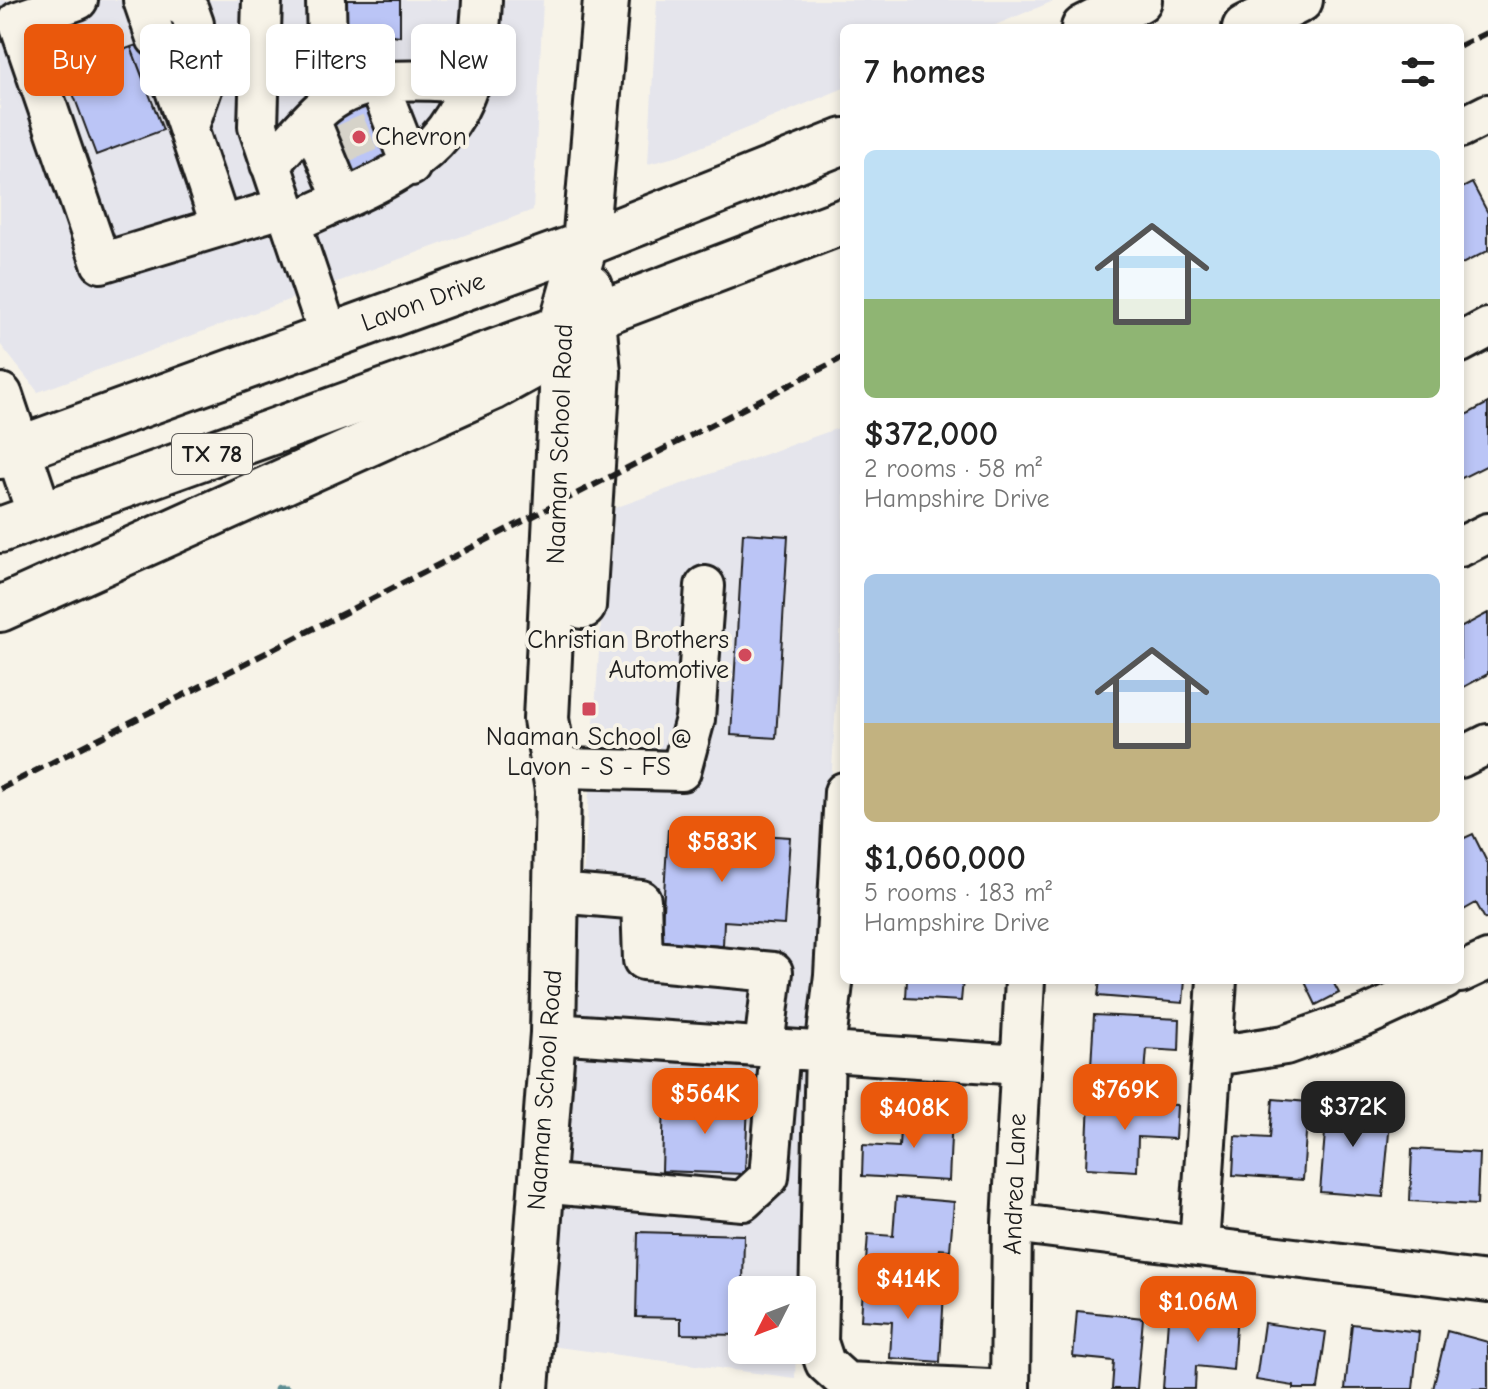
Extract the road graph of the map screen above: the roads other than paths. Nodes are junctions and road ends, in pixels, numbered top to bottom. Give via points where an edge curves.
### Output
1 (78, 0) edge
2 (143, 0) edge
3 (262, 0) edge
4 (326, 0) edge
5 (482, 0) edge
6 (606, 0) edge
7 (1139, 0) edge
8 (1300, 0) edge
9 (10, 15) edge
10 (151, 24) edge
11 (327, 24) edge
12 (481, 24) edge
13 (1092, 24) edge
14 (1253, 24) edge
15 (177, 96) edge
16 (200, 96) edge
17 (344, 96) edge
18 (375, 96) edge
19 (465, 96) edge
20 (1488, 114) edge
21 (1464, 126) edge
22 (188, 129) junction
23 (323, 140) junction
24 (840, 143) edge
25 (270, 164) junction
26 (411, 166) junction
27 (343, 199) junction
28 (288, 215) junction
29 (840, 223) edge
30 (220, 224) junction
31 (585, 244) junction
32 (1488, 328) edge
33 (572, 329) junction
34 (329, 336) junction
35 (1464, 341) edge
36 (0, 396) edge
37 (9, 452) edge
38 (40, 515) junction
39 (0, 530) edge
40 (1488, 533) edge
41 (1464, 545) edge
42 (705, 586) dead end
43 (0, 609) edge
44 (1488, 744) edge
45 (1464, 756) edge
46 (561, 779) junction
47 (840, 865) edge
48 (556, 893) junction
49 (1488, 960) edge
50 (1464, 971) edge
51 (1025, 984) edge
52 (1217, 984) edge
53 (1435, 984) edge
54 (553, 1033) junction
55 (772, 1048) junction
56 (825, 1051) junction
57 (1214, 1056) junction
58 (1020, 1065) junction
59 (539, 1183) junction
60 (1012, 1223) junction
61 (1199, 1246) junction
62 (1488, 1282) edge
63 (526, 1389) edge
64 (989, 1389) edge
65 (1010, 1389) edge

1 - 9 street
2 - 10 street
3 - 25 street via 258,126
4 - 11 street
5 - 12 street
6 - 31 main road, Naaman School Road
7 - 13 main road
8 - 14 main road
9 - 30 street via 101,263
15 - 22 street
16 - 22 street
17 - 23 street via 326,105
18 - 26 street
19 - 26 street via 453,121
20 - 21 street
22 - 30 street
23 - 25 street
23 - 27 street
24 - 31 main road, Lavon Drive
25 - 28 street
26 - 27 street
27 - 28 street
28 - 30 street
28 - 34 street
29 - 33 main road, TX 78
31 - 33 main road, Naaman School Road
31 - 34 main road, Lavon Drive
32 - 35 street
33 - 38 main road, TX 78
33 - 43 main road via 532,366 492,388
33 - 46 main road, Naaman School Road via 546,719
34 - 37 main road, Lavon Drive
36 - 37 main road
37 - 38 main road
38 - 39 main road, TX 78
40 - 41 street
42 - 46 street via 695,719 681,771
44 - 45 street
46 - 48 main road, Naaman School Road
47 - 56 street
48 - 54 main road, Naaman School Road
48 - 55 street via 641,900 643,960 773,972
49 - 50 street
51 - 58 street, Andrea Lane
52 - 57 street
53 - 57 street via 1285,1045
54 - 55 street
54 - 59 main road, Naaman School Road
55 - 56 street
55 - 59 street via 769,1177 743,1201
56 - 58 street
56 - 64 street via 817,1303 818,1342 825,1363 846,1382
57 - 61 street
58 - 60 street, Andrea Lane
59 - 63 main road, Naaman School Road
60 - 61 street
60 - 65 street, Andrea Lane
61 - 62 street

